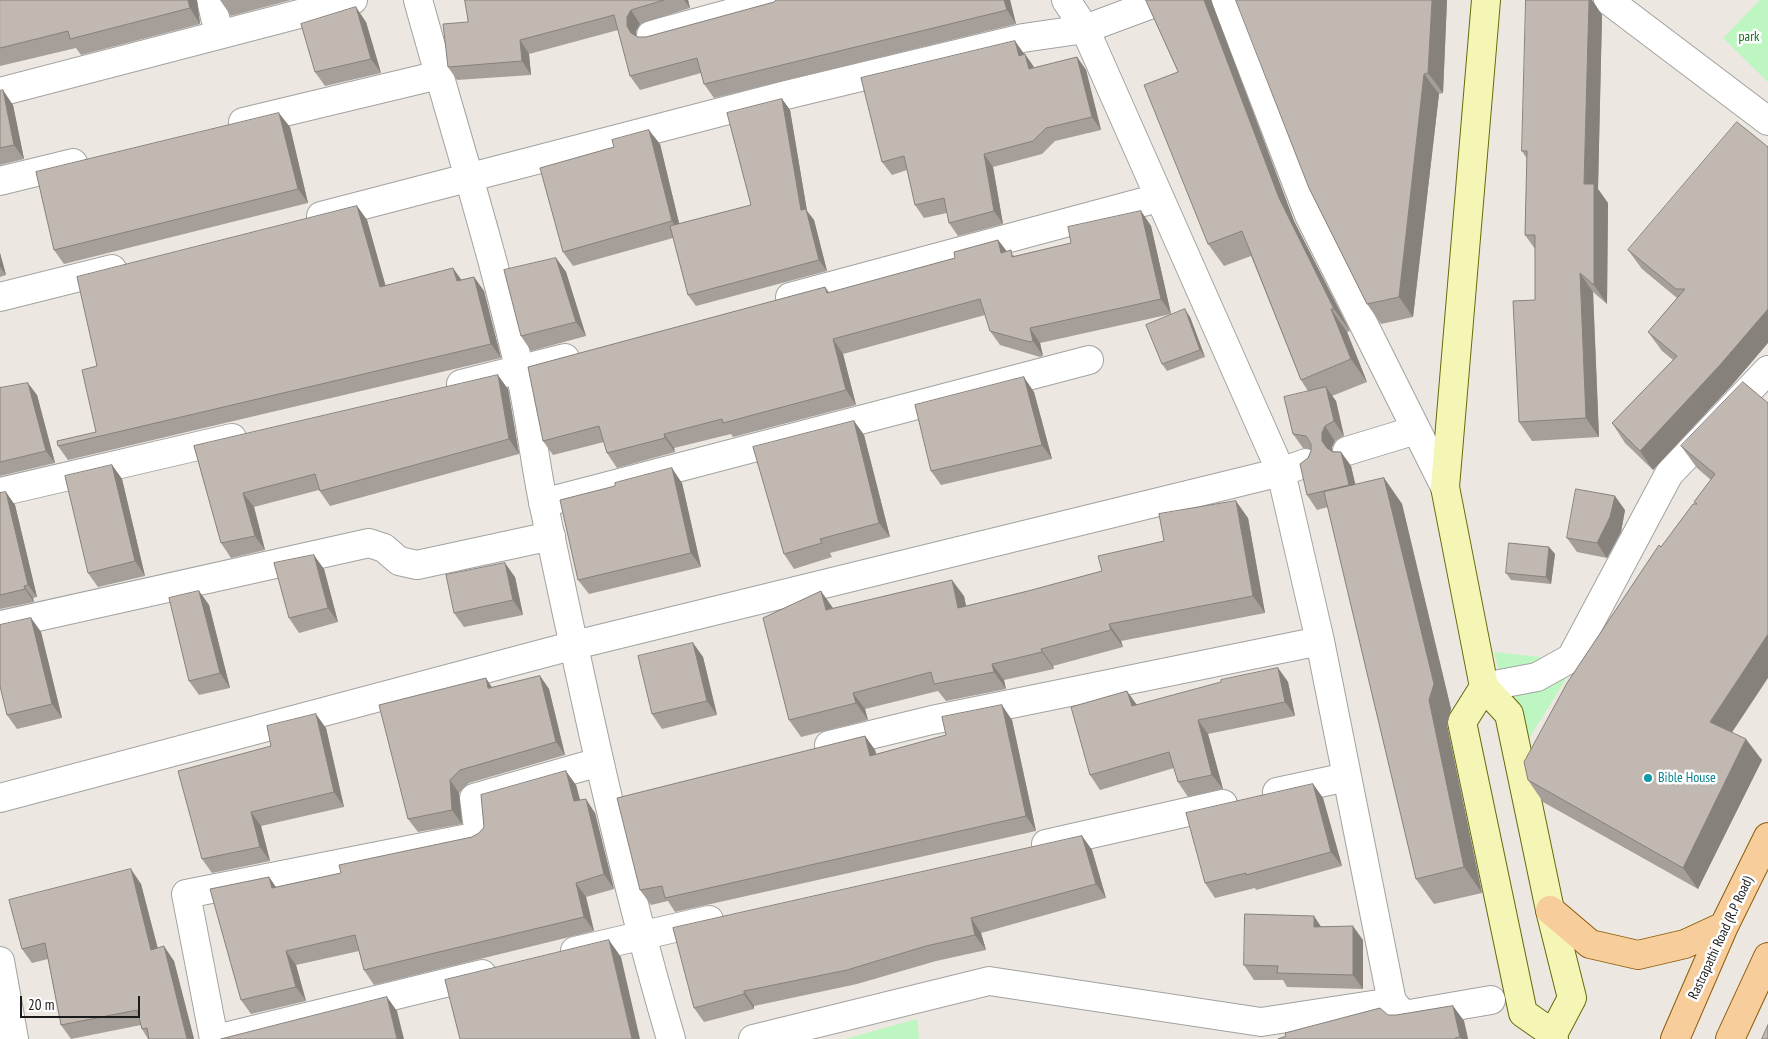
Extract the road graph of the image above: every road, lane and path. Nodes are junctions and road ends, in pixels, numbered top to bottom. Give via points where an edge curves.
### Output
1 (211, 0) edge
2 (353, 0) edge
3 (418, 0) edge
4 (779, 0) edge
5 (1066, 0) edge
6 (1163, 0) edge
7 (1226, 0) edge
8 (1486, 0) edge
9 (1608, 0) edge
10 (1085, 29) junction
11 (219, 34) junction
12 (651, 35) edge
13 (439, 75) junction
14 (0, 92) edge
15 (1768, 121) edge
16 (220, 128) edge
17 (95, 158) edge
18 (471, 178) junction
19 (0, 181) edge
20 (1158, 198) junction
21 (298, 222) edge
22 (135, 263) edge
23 (0, 297) edge
24 (767, 303) edge
25 (586, 352) edge
26 (1089, 360) dead end
27 (520, 370) junction
28 (1768, 370) edge
29 (433, 390) edge
30 (1416, 430) junction
31 (260, 431) edge
32 (1347, 451) dead end
33 (1306, 463) edge
34 (1281, 472) junction
35 (1445, 487) junction
36 (0, 492) edge
37 (543, 503) junction
38 (551, 536) junction
39 (0, 625) edge
40 (1320, 641) junction
41 (575, 645) junction
42 (1484, 687) junction
43 (808, 751) edge
44 (599, 762) junction
45 (1347, 776) junction
46 (636, 794) edge
47 (0, 798) edge
48 (607, 801) junction
49 (1768, 837) edge
50 (1018, 851) edge
51 (1550, 910) junction
52 (737, 914) edge
53 (1724, 926) junction
54 (640, 936) junction
55 (554, 957) edge
56 (1768, 957) edge
57 (0, 961) edge
58 (505, 968) edge
59 (1491, 1000) dead end
60 (1392, 1002) junction
61 (8, 1026) edge
62 (1261, 1031) edge
63 (1554, 1036) edge
64 (215, 1039) edge
65 (671, 1039) edge
66 (753, 1039) edge
67 (1675, 1039) edge
68 (1730, 1039) edge

1 - 11 street
2 - 11 street
3 - 13 street
4 - 12 street
5 - 10 street
6 - 10 street
7 - 30 street via 1309,215
8 - 35 main road
9 - 15 street
10 - 18 street via 1023,38 786,95
10 - 20 street
11 - 14 street
13 - 16 street
13 - 18 street
17 - 19 street
18 - 21 street
18 - 27 street
20 - 24 street
20 - 34 street
22 - 23 street
25 - 27 street
26 - 37 street
27 - 29 street
27 - 37 street
28 - 42 street via 1669,474 1571,658 1536,677
30 - 32 street
30 - 35 street
31 - 36 street
33 - 34 street
34 - 40 street
34 - 41 street
35 - 42 main road
37 - 38 street
38 - 39 street via 418,565 399,560 384,548 369,543
38 - 41 street
40 - 43 street via 932,720
40 - 45 street
41 - 44 street
41 - 47 street
42 - 51 main road via 1509,714
42 - 63 main road via 1462,722 1523,1013
44 - 48 street
44 - 64 street via 474,798 479,836 186,894
45 - 50 street
45 - 60 street
46 - 48 street
48 - 54 street
49 - 53 main road, Rastrapathi Road (R.P Road)
51 - 53 main road via 1590,944 1638,955 1685,944
51 - 63 main road via 1572,998
52 - 54 street
53 - 67 main road, Rastrapathi Road (R.P Road)
54 - 55 street
54 - 65 street
56 - 68 main road
57 - 61 street
58 - 64 street
59 - 60 street via 1404,1015
60 - 62 street
62 - 66 street via 989,981

